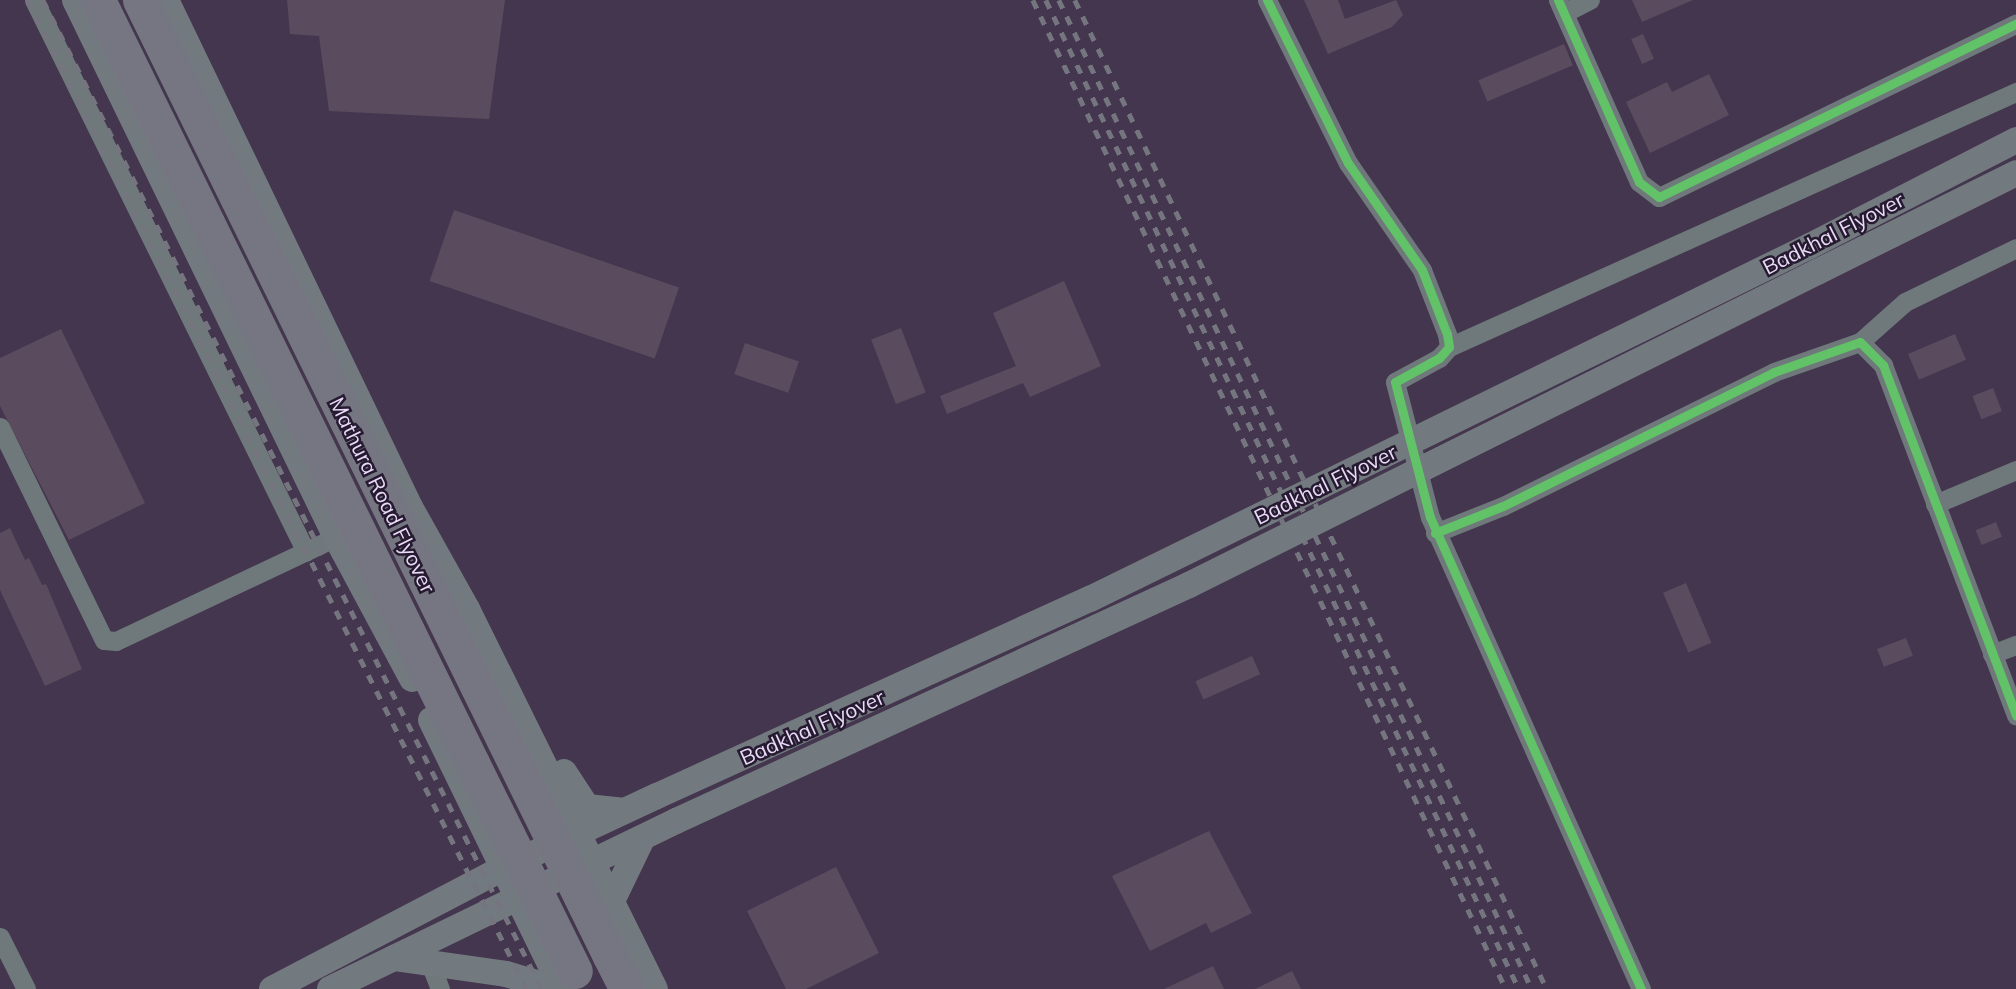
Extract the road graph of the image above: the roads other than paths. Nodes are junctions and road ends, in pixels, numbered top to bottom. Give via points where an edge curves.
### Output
1 (34, 0) edge
2 (75, 0) edge
3 (98, 0) edge
4 (140, 0) edge
5 (166, 0) edge
6 (1268, 0) edge
7 (1590, 0) edge
8 (1561, 7) edge
9 (2016, 24) edge
10 (2016, 92) edge
11 (2016, 140) edge
12 (2016, 173) edge
13 (2016, 248) edge
14 (1860, 342) junction
15 (1449, 347) junction
16 (0, 427) edge
17 (2016, 470) edge
18 (1935, 504) junction
19 (1435, 533) junction
20 (336, 537) junction
21 (306, 552) junction
22 (467, 609) junction
23 (2016, 645) edge
24 (1992, 654) junction
25 (2016, 716) edge
26 (533, 743) junction
27 (464, 786) junction
28 (625, 811) junction
29 (578, 833) junction
30 (643, 838) junction
31 (592, 863) junction
32 (503, 868) junction
33 (518, 900) junction
34 (616, 911) junction
35 (0, 937) edge
36 (546, 957) junction
37 (394, 958) junction
38 (430, 963) junction
39 (26, 989) edge
40 (272, 989) edge
41 (330, 989) edge
42 (440, 989) edge
43 (559, 989) edge
44 (584, 989) edge
45 (627, 989) edge
46 (654, 989) edge
47 (1642, 989) edge

1 - 21 street
2 - 20 main road
3 - 44 highway, Mathura Road Flyover, bridge
4 - 45 highway, Mathura Road Flyover, bridge
5 - 22 main road via 410,507
6 - 15 street via 1348,163 1422,270
7 - 8 street
8 - 9 street via 1639,182 1659,197
10 - 15 street
11 - 28 main road, Badkhal Flyover, bridge via 1090,599
12 - 30 main road, Badkhal Flyover, bridge via 1189,585
13 - 14 street via 1905,302
14 - 18 street via 1883,365
14 - 19 street via 1774,372 1503,506
15 - 19 street via 1395,382
16 - 21 street via 104,640 116,641
17 - 18 street
18 - 24 street
19 - 47 street
20 - 21 street
20 - 27 main road
22 - 26 main road
22 - 28 main road via 510,659 574,791 587,807
23 - 24 street
24 - 25 street
26 - 27 main road via 529,765 508,782 479,792
26 - 29 main road
27 - 32 main road
28 - 29 main road, Badkhal Flyover
29 - 31 main road
29 - 32 main road, Badkhal Flyover
30 - 31 main road, Badkhal Flyover
30 - 34 main road
31 - 33 main road, Badkhal Flyover
31 - 34 main road
32 - 33 main road
32 - 40 main road, Badkhal Flyover
33 - 36 main road
33 - 37 main road, Badkhal Flyover
34 - 36 main road via 579,923 553,944
34 - 46 main road
35 - 39 street
36 - 43 main road
37 - 38 main road
37 - 41 main road, Badkhal Flyover
38 - 42 street
38 - 43 main road via 506,974

